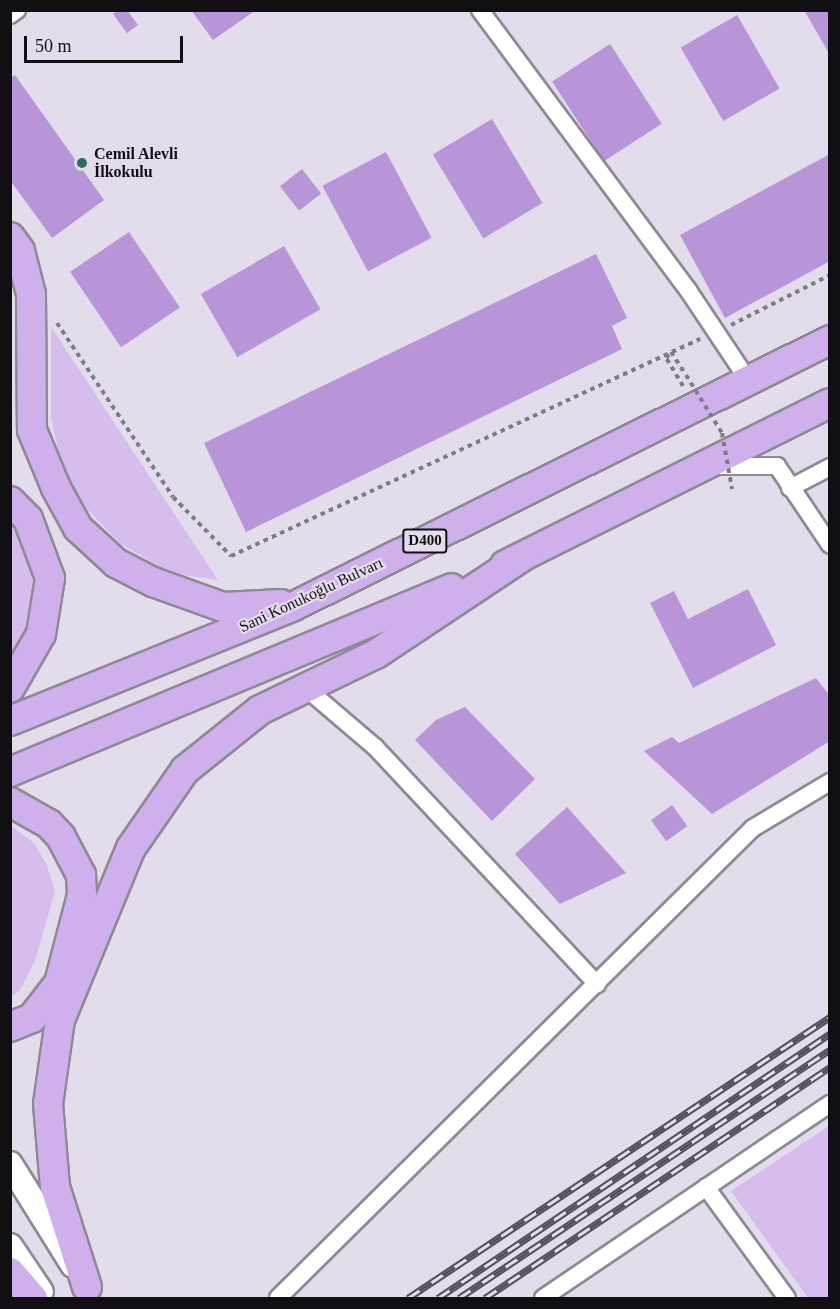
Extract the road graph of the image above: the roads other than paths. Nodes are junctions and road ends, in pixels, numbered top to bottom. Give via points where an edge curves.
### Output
1 (17, 10) edge
2 (480, 10) edge
3 (10, 15) edge
4 (10, 237) edge
5 (830, 340) edge
6 (750, 383) junction
7 (830, 403) edge
8 (706, 466) junction
9 (830, 467) edge
10 (790, 488) junction
11 (10, 501) edge
12 (830, 545) edge
13 (522, 557) junction
14 (301, 603) junction
15 (10, 688) edge
16 (307, 689) junction
17 (10, 722) edge
18 (10, 772) edge
19 (830, 782) edge
20 (10, 802) edge
21 (597, 984) junction
22 (10, 1027) edge
23 (830, 1104) edge
24 (10, 1164) edge
25 (706, 1187) junction
26 (10, 1246) edge
27 (10, 1272) edge
28 (87, 1287) joint
29 (33, 1299) edge
30 (45, 1299) edge
31 (278, 1299) edge
32 (543, 1299) edge
33 (787, 1299) edge

1 - 3 street
2 - 6 street
4 - 14 highway via 20,251 30,294 32,430 78,528 116,563 153,582 223,607
5 - 6 highway, Sani Konukoğlu Bulvarı / D400
6 - 14 highway, Sani Konukoğlu Bulvarı / D400
7 - 8 highway
8 - 10 street via 777,466
8 - 13 highway
9 - 10 street
10 - 12 street
11 - 15 highway via 28,519 51,578 41,634
13 - 16 highway via 376,654
13 - 18 highway
14 - 17 highway, Sani Konukoğlu Bulvarı / D400
16 - 21 street via 375,747
16 - 28 highway via 260,710 185,770 131,848 60,1020 48,1104 55,1187
19 - 21 street via 753,828
20 - 22 highway via 49,824 61,837 81,875 82,895 58,983 32,1018
21 - 31 street
23 - 25 street
24 - 28 main road
25 - 32 street
25 - 33 street
26 - 30 main road
27 - 29 highway

